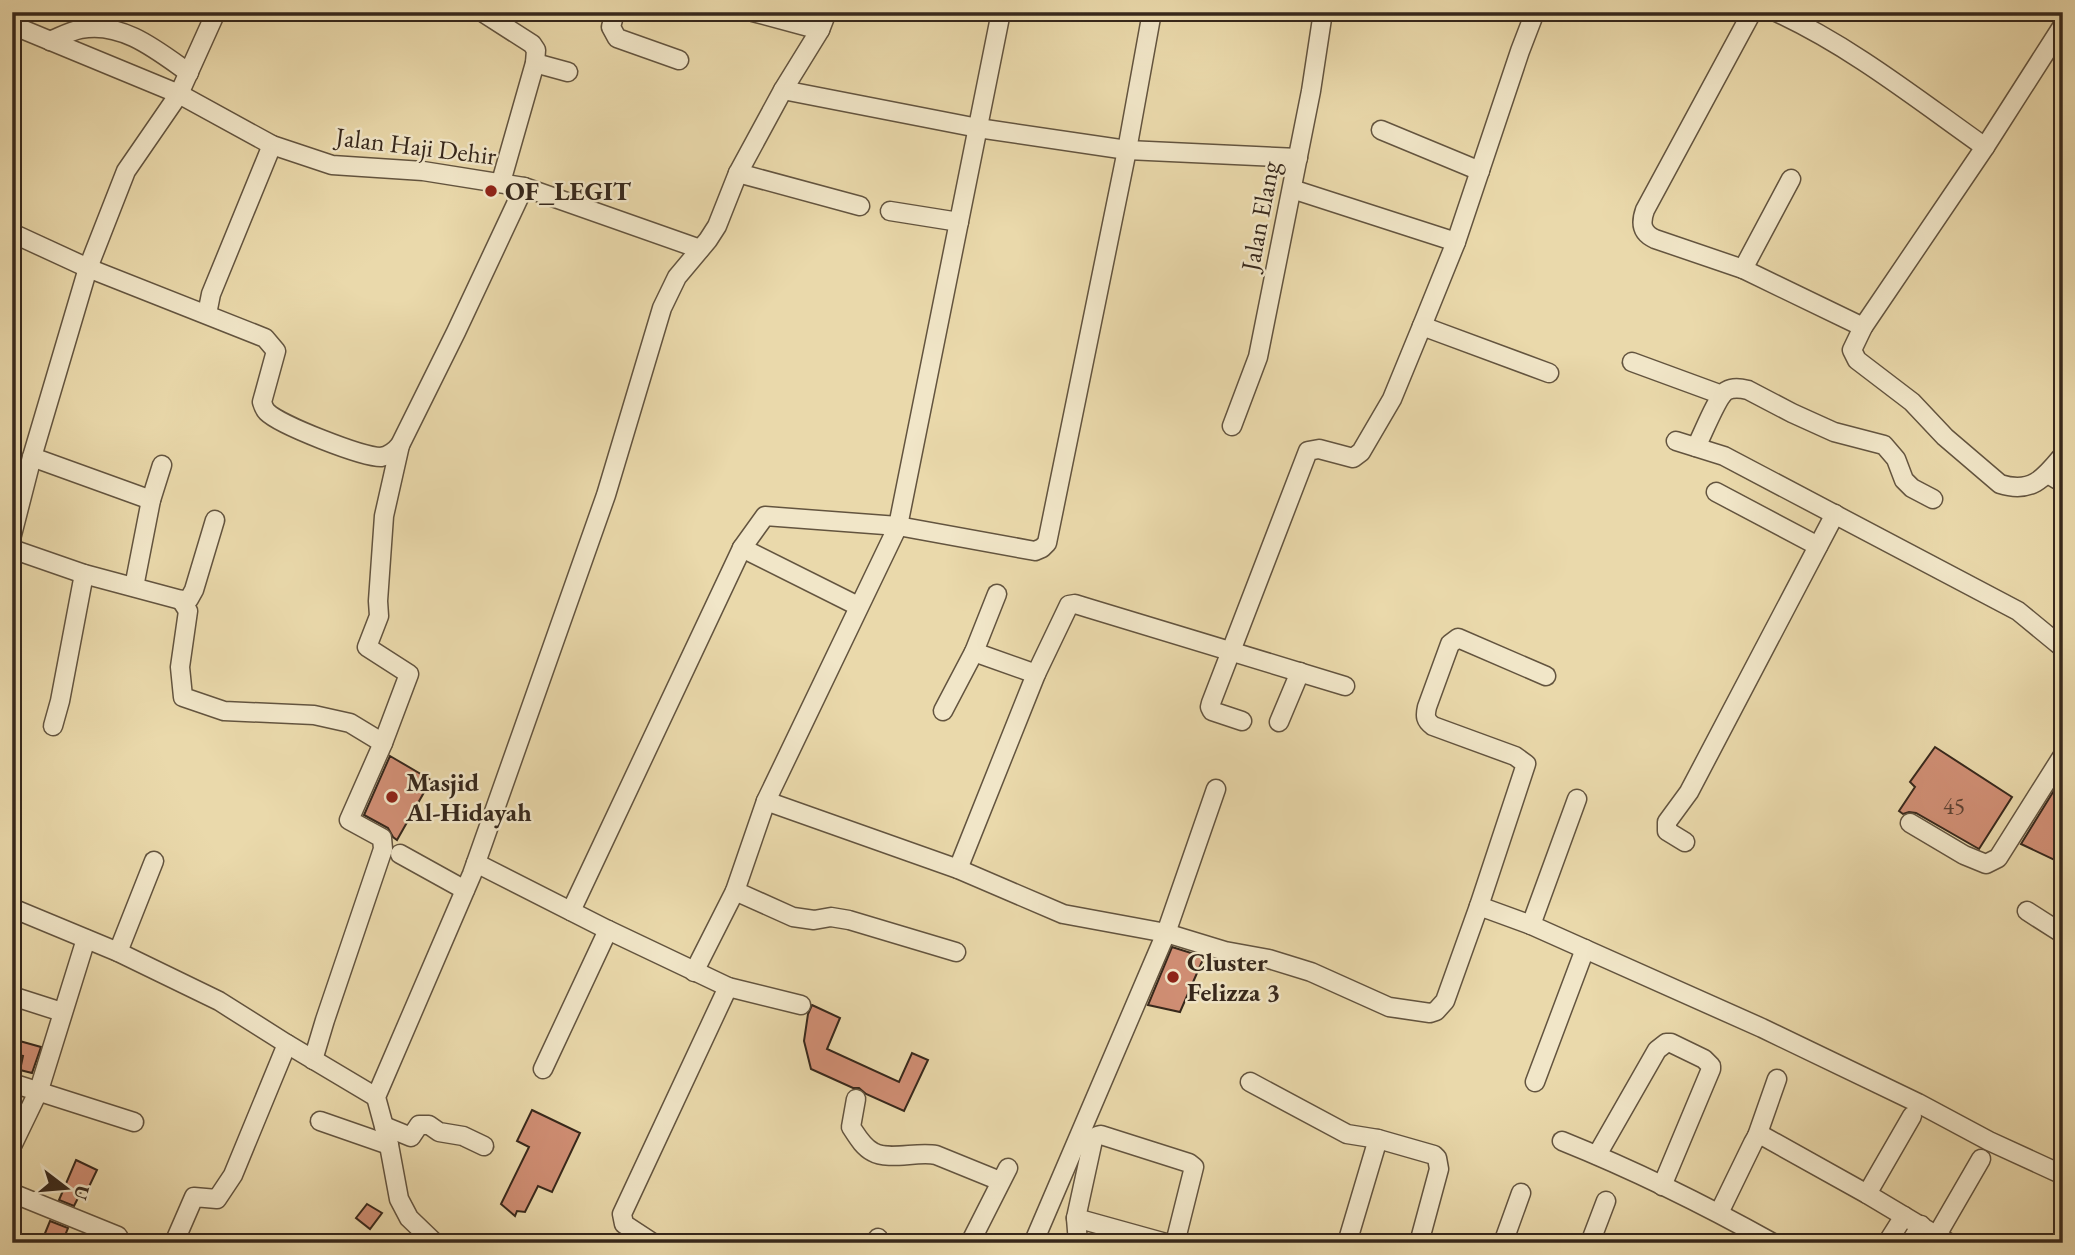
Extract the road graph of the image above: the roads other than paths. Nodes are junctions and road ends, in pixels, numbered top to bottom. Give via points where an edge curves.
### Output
1 (216, 12) edge
2 (482, 12) edge
3 (615, 12) edge
4 (753, 12) edge
5 (827, 12) edge
6 (1001, 12) edge
7 (1152, 12) edge
8 (1323, 12) edge
9 (1535, 12) edge
10 (1752, 12) edge
11 (1776, 12) edge
12 (12, 25) edge
13 (2063, 25) edge
14 (820, 30) junction
15 (50, 41) junction
16 (679, 60) dead end
17 (535, 63) junction
18 (568, 72) dead end
19 (189, 73) junction
20 (783, 90) junction
21 (179, 94) junction
22 (978, 128) junction
23 (1381, 130) dead end
24 (272, 145) junction
25 (1985, 147) junction
26 (1127, 149) junction
27 (1298, 158) junction
28 (1480, 171) junction
29 (738, 173) junction
30 (1791, 179) dead end
31 (501, 182) junction
32 (524, 187) junction
33 (1292, 190) junction
34 (860, 206) dead end
35 (890, 211) dead end
36 (959, 222) junction
37 (12, 233) edge
38 (1455, 242) junction
39 (700, 249) junction
40 (88, 268) junction
41 (1743, 269) junction
42 (207, 314) junction
43 (1422, 326) junction
44 (1863, 327) junction
45 (1632, 362) dead end
46 (1549, 373) dead end
47 (1721, 395) junction
48 (1232, 426) dead end
49 (1676, 441) dead end
50 (400, 445) junction
51 (1696, 447) junction
52 (2063, 455) edge
53 (32, 457) junction
54 (162, 465) dead end
55 (2055, 479) edge
56 (1716, 492) dead end
57 (1933, 499) dead end
58 (151, 500) junction
59 (1835, 514) junction
60 (215, 520) dead end
61 (898, 526) junction
62 (12, 535) edge
63 (1818, 546) junction
64 (742, 548) junction
65 (12, 549) edge
66 (84, 574) junction
67 (134, 587) junction
68 (997, 594) dead end
69 (181, 600) junction
70 (858, 606) junction
71 (2063, 648) edge
72 (974, 652) junction
73 (1230, 652) junction
74 (1300, 672) junction
75 (1035, 674) junction
76 (1546, 676) dead end
77 (1345, 686) dead end
78 (943, 711) dead end
79 (1241, 721) dead end
80 (1279, 722) dead end
81 (53, 726) dead end
82 (383, 743) junction
83 (2063, 755) edge
84 (1216, 789) dead end
85 (1577, 799) dead end
86 (766, 801) junction
87 (1910, 823) dead end
88 (1685, 842) dead end
89 (400, 854) dead end
90 (154, 861) dead end
91 (476, 863) junction
92 (958, 869) junction
93 (465, 890) junction
94 (735, 891) junction
95 (1479, 906) junction
96 (12, 908) edge
97 (571, 911) junction
98 (2026, 911) dead end
99 (1531, 925) junction
100 (608, 930) junction
101 (1166, 933) junction
102 (2063, 934) edge
103 (86, 939) junction
104 (1585, 949) junction
105 (118, 952) junction
106 (956, 952) dead end
107 (694, 972) junction
108 (727, 987) junction
109 (12, 996) edge
110 (801, 1005) dead end
111 (62, 1012) junction
112 (287, 1044) junction
113 (313, 1060) junction
114 (543, 1069) dead end
115 (1777, 1079) dead end
116 (1250, 1082) dead end
117 (1535, 1082) dead end
118 (12, 1083) edge
119 (39, 1090) junction
120 (376, 1097) junction
121 (856, 1099) dead end
122 (1912, 1116) dead end
123 (320, 1121) dead end
124 (134, 1122) dead end
125 (384, 1126) junction
126 (15, 1136) edge
127 (1757, 1136) junction
128 (1378, 1139) junction
129 (1562, 1141) dead end
130 (389, 1145) junction
131 (484, 1146) dead end
132 (1597, 1155) junction
133 (1981, 1159) dead end
134 (2063, 1175) edge
135 (1662, 1186) junction
136 (12, 1193) edge
137 (1521, 1193) dead end
138 (1867, 1194) junction
139 (1605, 1201) dead end
140 (1719, 1213) junction
141 (1077, 1214) junction
142 (1904, 1216) junction
143 (1921, 1225) junction
144 (118, 1236) dead end
145 (1035, 1239) dead end
146 (1943, 1239) edge
147 (174, 1243) edge
148 (435, 1243) edge
149 (653, 1243) edge
150 (970, 1243) edge
151 (1078, 1243) edge
152 (1166, 1243) edge
153 (1175, 1243) edge
154 (1347, 1243) edge
155 (1419, 1243) edge
156 (1503, 1243) edge
157 (1590, 1243) edge
158 (1773, 1243) edge
159 (1887, 1243) edge
160 (1910, 1243) edge

1 - 19 street
2 - 17 street via 532,44
3 - 16 street via 611,27 617,38
4 - 14 street
5 - 14 street
6 - 22 street
7 - 26 street
8 - 27 street, Jalan Elang
9 - 28 street
10 - 41 street via 1642,219 1648,235
11 - 25 street via 1861,58
12 - 15 street, Jalan Haji Dehir
13 - 25 street
14 - 20 street
15 - 19 street via 82,29 111,30 147,43
15 - 21 street, Jalan Haji Dehir
17 - 18 street
17 - 31 street
19 - 21 street
20 - 22 street
20 - 29 street
21 - 24 street, Jalan Haji Dehir
21 - 40 street via 126,171
22 - 26 street
22 - 36 street
23 - 28 street
24 - 31 street, Jalan Haji Dehir via 332,165
24 - 42 street
25 - 44 street
26 - 27 street
26 - 61 street via 1047,543 1035,551
27 - 33 street, Jalan Elang
28 - 38 street
29 - 34 street
29 - 39 street via 723,213
30 - 41 street
31 - 32 street, Jalan Haji Dehir
32 - 39 street, Jalan Haji Dehir
32 - 50 street
33 - 38 street
33 - 48 street, Jalan Elang via 1258,357
35 - 36 street
36 - 61 street
37 - 40 street
38 - 43 street
39 - 91 street via 677,277 662,308 606,495
40 - 42 street
40 - 53 street
41 - 44 street
42 - 50 street via 265,338 276,351 262,402 268,412 356,452 381,457
43 - 46 street
43 - 73 street via 1391,399 1360,452 1353,458 1319,449 1308,451
44 - 55 street via 1852,347 1857,360 1912,402 2000,484 2032,486
45 - 47 street
47 - 51 street
47 - 57 street via 1732,388 1748,390 1834,432 1884,445 1896,458 1904,480
49 - 51 street
50 - 82 street via 384,516 379,617 367,647 409,674
51 - 59 street via 1724,456
52 - 55 street
53 - 58 street
53 - 62 street
54 - 58 street
56 - 63 street
58 - 67 street
59 - 63 street
59 - 71 street via 2018,611
60 - 69 street via 194,590 189,599
61 - 64 street via 765,516
61 - 70 street
63 - 88 street via 1689,792 1667,822 1667,831
64 - 70 street
64 - 97 street
65 - 66 street
66 - 67 street
66 - 81 street
67 - 69 street
68 - 72 street
69 - 82 street via 188,611 180,667 183,697 224,710 314,715 350,723
70 - 86 street
72 - 75 street
72 - 78 street
73 - 74 street
73 - 75 street via 1072,604
73 - 79 street via 1210,707
74 - 77 street
74 - 80 street
75 - 92 street
76 - 95 street via 1458,638 1450,644 1427,707 1425,716 1433,726 1515,756 1525,764
82 - 113 street via 349,820 382,838 383,849
83 - 87 street via 1997,858 1986,864
84 - 101 street
85 - 99 street
86 - 92 street
86 - 94 street
89 - 93 street
90 - 105 street
91 - 93 street
91 - 97 street
92 - 101 street via 1063,914
93 - 120 street
94 - 106 street via 793,917 849,920
94 - 107 street
95 - 99 street
95 - 101 street via 1445,1001 1430,1013 1389,1007 1311,972
96 - 103 street
97 - 100 street
98 - 102 street
99 - 104 street
100 - 107 street
100 - 114 street
101 - 145 street
103 - 105 street
103 - 111 street
104 - 117 street
104 - 134 street via 1762,1028
105 - 112 street via 219,1001
107 - 108 street
108 - 110 street
108 - 149 street via 622,1214 624,1224
109 - 111 street
111 - 119 street
112 - 113 street
112 - 147 street via 233,1175 217,1199 194,1197
113 - 120 street
115 - 127 street
116 - 128 street via 1347,1134
118 - 119 street
119 - 124 street
119 - 126 street
120 - 125 street
121 - 150 street via 851,1127 872,1152 881,1156 927,1153 1004,1174
122 - 138 street
123 - 130 street
125 - 130 street
125 - 131 street via 411,1137 419,1125 429,1125
127 - 138 street
127 - 140 street
128 - 154 street
128 - 155 street via 1437,1158 1439,1169
129 - 132 street
130 - 148 street via 399,1199 409,1218
132 - 135 street
132 - 135 street via 1657,1050 1671,1043 1704,1059 1711,1069
133 - 146 street
135 - 140 street
136 - 144 street
137 - 156 street
138 - 142 street
139 - 157 street
140 - 158 street
141 - 151 street
141 - 152 street
141 - 153 street via 1093,1140 1101,1135 1193,1164
142 - 143 street
142 - 159 street
143 - 146 street
143 - 160 street

